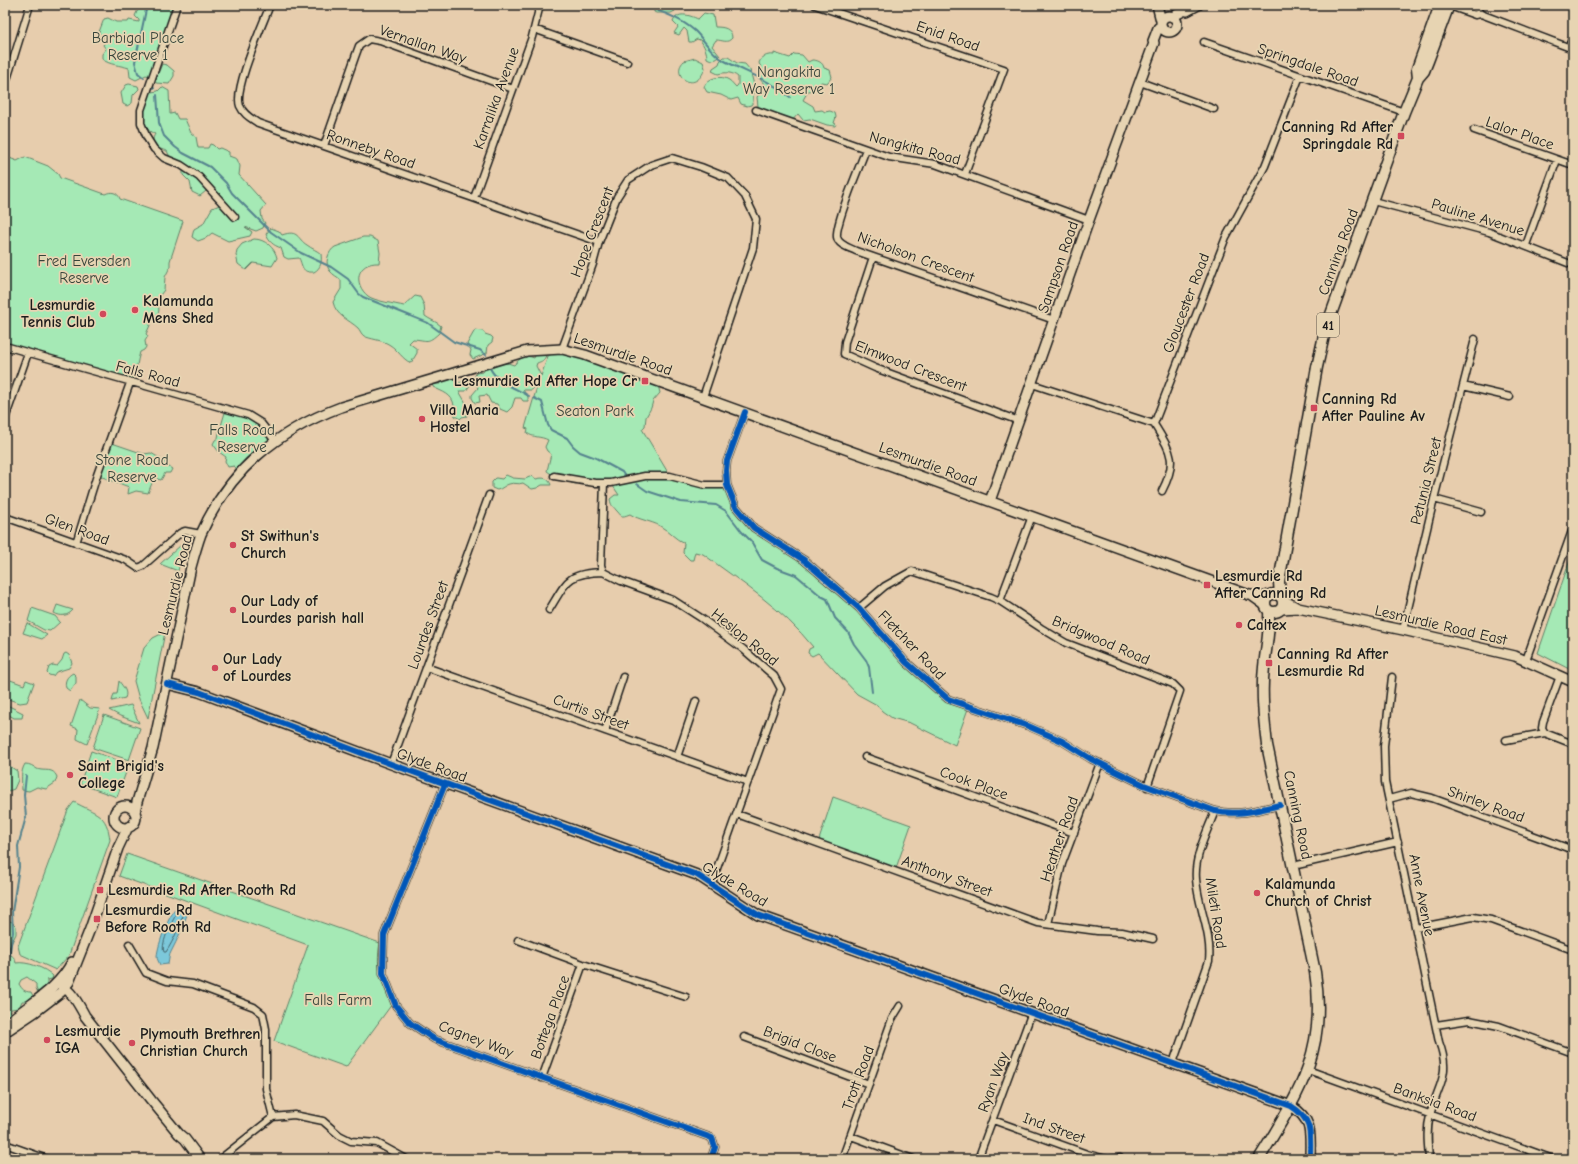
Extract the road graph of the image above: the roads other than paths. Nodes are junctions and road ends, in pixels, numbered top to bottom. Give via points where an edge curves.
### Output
1 (30, 5) edge
2 (177, 5) edge
3 (270, 5) edge
4 (540, 5) edge
5 (815, 5) edge
6 (1157, 5) edge
7 (1161, 5) edge
8 (1198, 5) edge
9 (1446, 5) edge
10 (1465, 5) edge
11 (1481, 14) junction
12 (1173, 19) junction
13 (1163, 26) junction
14 (534, 29) junction
15 (1573, 36) edge
16 (1204, 42) dead end
17 (1571, 48) edge
18 (627, 62) dead end
19 (1300, 76) junction
20 (1140, 82) junction
21 (5, 86) edge
22 (513, 89) junction
23 (1214, 109) dead end
24 (756, 110) dead end
25 (1404, 112) junction
26 (1474, 130) dead end
27 (324, 146) junction
28 (866, 149) junction
29 (1557, 160) junction
30 (1573, 165) edge
31 (965, 174) junction
32 (474, 198) junction
33 (1373, 201) junction
34 (235, 217) dead end
35 (1089, 220) junction
36 (599, 242) junction
37 (1526, 245) junction
38 (872, 257) junction
39 (1573, 265) edge
40 (1054, 320) junction
41 (1475, 339) dead end
42 (5, 346) edge
43 (562, 349) junction
44 (28, 353) junction
45 (130, 383) junction
46 (1032, 384) junction
47 (1463, 386) junction
48 (703, 397) junction
49 (1510, 397) dead end
50 (745, 412) junction
51 (5, 419) edge
52 (1019, 421) junction
53 (1154, 424) junction
54 (275, 440) junction
55 (554, 476) dead end
56 (604, 483) junction
57 (727, 486) junction
58 (1162, 491) dead end
59 (489, 495) dead end
60 (1434, 500) junction
61 (990, 501) junction
62 (1481, 512) dead end
63 (1032, 516) junction
64 (5, 517) edge
65 (1573, 528) edge
66 (201, 534) junction
67 (76, 542) junction
68 (603, 572) junction
69 (1000, 601) junction
70 (1274, 603) junction
71 (859, 608) junction
72 (550, 610) dead end
73 (1403, 630) junction
74 (1526, 660) junction
75 (426, 667) junction
76 (1560, 676) junction
77 (623, 677) dead end
78 (1392, 677) dead end
79 (1573, 682) edge
80 (167, 684) junction
81 (696, 701) dead end
82 (605, 731) junction
83 (1545, 733) junction
84 (1506, 740) dead end
85 (1573, 744) edge
86 (677, 757) junction
87 (865, 757) dead end
88 (1100, 763) junction
89 (391, 764) junction
90 (748, 782) junction
91 (445, 784) junction
92 (142, 785) junction
93 (1147, 787) junction
94 (1389, 799) junction
95 (1280, 805) junction
96 (125, 806) junction
97 (1215, 811) junction
98 (135, 813) junction
99 (737, 814) junction
100 (118, 825) junction
101 (128, 828) junction
102 (1074, 833) junction
103 (1398, 842) junction
104 (118, 848) junction
105 (1573, 850) edge
106 (1293, 866) junction
107 (712, 885) junction
108 (1048, 924) junction
109 (1416, 928) junction
110 (518, 940) dead end
111 (1153, 940) dead end
112 (129, 944) dead end
113 (1573, 950) edge
114 (583, 964) junction
115 (61, 987) junction
116 (686, 997) dead end
117 (900, 1006) dead end
118 (1032, 1012) junction
119 (5, 1025) edge
120 (1436, 1025) junction
121 (5, 1032) edge
122 (744, 1037) dead end
123 (1572, 1050) edge
124 (1173, 1063) junction
125 (1308, 1070) junction
126 (542, 1078) junction
127 (869, 1084) junction
128 (1291, 1106) junction
129 (1430, 1114) junction
130 (273, 1118) junction
131 (993, 1120) junction
132 (179, 1134) junction
133 (851, 1136) junction
134 (5, 1144) edge
135 (39, 1158) edge
136 (1120, 1158) edge
137 (47, 1159) edge
138 (194, 1159) edge
139 (200, 1159) edge
140 (220, 1159) edge
141 (406, 1159) edge
142 (711, 1159) edge
143 (842, 1159) edge
144 (913, 1159) edge
145 (978, 1159) edge
146 (1106, 1159) edge
147 (1112, 1159) edge
148 (1259, 1159) edge
149 (1310, 1159) edge
150 (1429, 1159) edge
151 (1552, 1159) edge

1 - 21 street
2 - 34 street via 142,110 141,123 147,138 159,154 192,172
3 - 27 street, Ronneby Road via 246,63 239,104 244,114 258,123
4 - 14 street, Karralika Avenue
5 - 31 street, Enid Road via 1004,69
6 - 13 street
7 - 12 street
8 - 12 street
9 - 11 street via 1475,15
9 - 25 main road, Canning Road / 41 via 1428,61
10 - 11 street via 1477,9
11 - 17 street
12 - 13 street via 1165,17
12 - 13 street via 1173,30
13 - 20 street, Sampson Road via 1158,28 1154,36 1154,43
14 - 18 street
14 - 22 street, Karralika Avenue
15 - 17 street
16 - 19 street, Springdale Road
19 - 25 street, Springdale Road
19 - 53 street, Gloucester Road via 1265,166 1226,237
20 - 23 street
20 - 35 street, Sampson Road
22 - 27 street, Vernallan Way via 369,39 359,46
22 - 32 street, Karralika Avenue
24 - 28 street, Nangkita Road
25 - 33 main road, Canning Road / 41
26 - 29 street, Lalor Place
27 - 32 street, Ronneby Road
28 - 31 street, Nangkita Road via 889,157 935,164
28 - 38 street, Nicholson Crescent via 838,224 837,238 840,243
29 - 30 street, Lalor Place
29 - 37 street, Lalor Place
31 - 35 street, Nangkita Road
32 - 36 street, Ronneby Road
33 - 37 street, Pauline Avenue via 1490,232
33 - 70 main road, Canning Road / 41 via 1325,331 1319,355
35 - 40 street, Sampson Road
36 - 43 street, Hope Crescent
36 - 48 street, Hope Crescent via 617,197 628,180 651,165 672,158 701,166 728,178 745,196 756,220 753,248
37 - 39 street, Pauline Avenue
38 - 40 street, Nicholson Crescent
38 - 52 street, Elmwood Crescent via 845,342 844,354
40 - 46 street, Sampson Road
41 - 47 street, Petunia Street
42 - 44 street, Falls Road
43 - 48 street, Lesmurdie Road
43 - 54 street, Lesmurdie Road via 527,351 341,407 316,416
44 - 45 street, Falls Road
44 - 51 street
45 - 54 street, Falls Road via 248,415 260,423
45 - 67 street
46 - 52 street, Sampson Road
46 - 53 street
47 - 49 street
47 - 60 street, Petunia Street
48 - 50 street, Lesmurdie Road
50 - 57 street, Fletcher Road via 727,461
50 - 61 street, Lesmurdie Road
52 - 61 street, Sampson Road
53 - 58 street via 1169,449 1172,463
54 - 66 street, Lesmurdie Road via 232,483
55 - 56 street
56 - 57 street via 645,476 670,476 705,485
56 - 68 street via 601,565
57 - 71 street, Fletcher Road via 736,507 754,528 804,560
59 - 75 street, Lourdes Street
60 - 62 street
60 - 73 street, Petunia Street
61 - 63 street, Lesmurdie Road
63 - 69 street
63 - 70 street, Lesmurdie Road
64 - 67 street, Glen Road
65 - 74 street
66 - 67 street, Glen Road via 185,531 180,533 138,568 126,560
66 - 80 street, Lesmurdie Road via 191,566
68 - 72 street via 586,572 570,578
68 - 90 street, Heslop Road via 673,600 702,618 774,676 780,689
69 - 71 street, Bridgwood Road via 912,571 885,586
69 - 93 street, Bridgwood Road via 1059,639 1174,684 1180,691
70 - 73 street, Lesmurdie Road East
70 - 95 main road, Canning Road via 1264,667 1262,707
71 - 88 street, Fletcher Road via 906,662 948,699 1028,726 1062,741
73 - 74 street, Lesmurdie Road East
74 - 76 street, Lesmurdie Road East
75 - 82 street, Curtis Street
75 - 89 street, Lourdes Street
76 - 79 street, Lesmurdie Road East
76 - 83 street via 1543,722 1542,728
77 - 82 street
78 - 94 street, Anne Avenue via 1384,746 1385,782
80 - 89 street, Glyde Road via 199,692
80 - 92 street, Lesmurdie Road
81 - 86 street
82 - 86 street, Curtis Street
83 - 84 street
83 - 85 street
86 - 90 street, Curtis Street
87 - 102 street, Cook Place
88 - 93 street, Fletcher Road
88 - 102 street, Heather Road
89 - 91 street, Glyde Road
90 - 99 street, Heslop Road
91 - 107 street, Glyde Road via 697,875
91 - 126 street, Cagney Way via 384,935 385,979 396,1006 410,1023 434,1039
92 - 96 street, Lesmurdie Road
92 - 98 street, Lesmurdie Road
93 - 97 street, Fletcher Road
94 - 103 street, Anne Avenue
94 - 105 street, Shirley Road via 1411,794 1432,798
95 - 97 street, Fletcher Road via 1237,814
95 - 106 main road, Canning Road
96 - 98 street
96 - 100 street, Lesmurdie Road via 118,809 115,815
97 - 124 street, Mileti Road via 1198,857 1196,874 1210,945 1209,961
98 - 101 street, Lesmurdie Road via 135,822
99 - 107 street, Heslop Road
99 - 108 street, Anthony Street via 1038,923
100 - 101 street
100 - 104 street, Lesmurdie Road
101 - 104 street, Lesmurdie Road
102 - 108 street, Heather Road via 1062,864
103 - 106 street
103 - 109 street, Anne Avenue
104 - 115 street, Lesmurdie Road via 90,929
106 - 125 main road, Canning Road via 1318,993 1318,1029
107 - 118 street, Glyde Road via 758,915
108 - 111 street, Anthony Street via 1122,932
109 - 113 street via 1473,917 1491,920
109 - 120 street, Anne Avenue
110 - 114 street, Bottega Place
112 - 130 street via 146,973 167,981 193,984 254,1007 263,1014 266,1029 266,1089
114 - 116 street, Bottega Place
114 - 126 street, Bottega Place
115 - 119 street, Lesmurdie Road
115 - 121 street, Lesmurdie Road via 35,1012
115 - 132 street via 78,1004 150,1100
117 - 127 street, Trott Road via 892,1019
118 - 124 street, Glyde Road
118 - 131 street, Ryan Way
120 - 123 street via 1469,1020 1499,1026
120 - 129 street, Anne Avenue via 1445,1068
122 - 127 street, Brigid Close
124 - 128 street, Glyde Road
125 - 128 main road, Canning Road
125 - 129 street, Banksia Road
126 - 142 street, Cagney Way via 712,1138 715,1147
127 - 133 street, Trott Road
128 - 148 main road, Canning Road
128 - 149 street via 1302,1113 1308,1122
129 - 150 street, Anne Avenue
129 - 151 street, Banksia Road
130 - 140 street
130 - 141 street via 294,1115 323,1121 339,1135 351,1140 377,1143
131 - 145 street, Ryan Way
131 - 146 street, Ind Street
132 - 138 street via 182,1143
132 - 139 street
133 - 143 street, Trott Road
133 - 144 street
134 - 135 street
135 - 137 street
136 - 147 street

